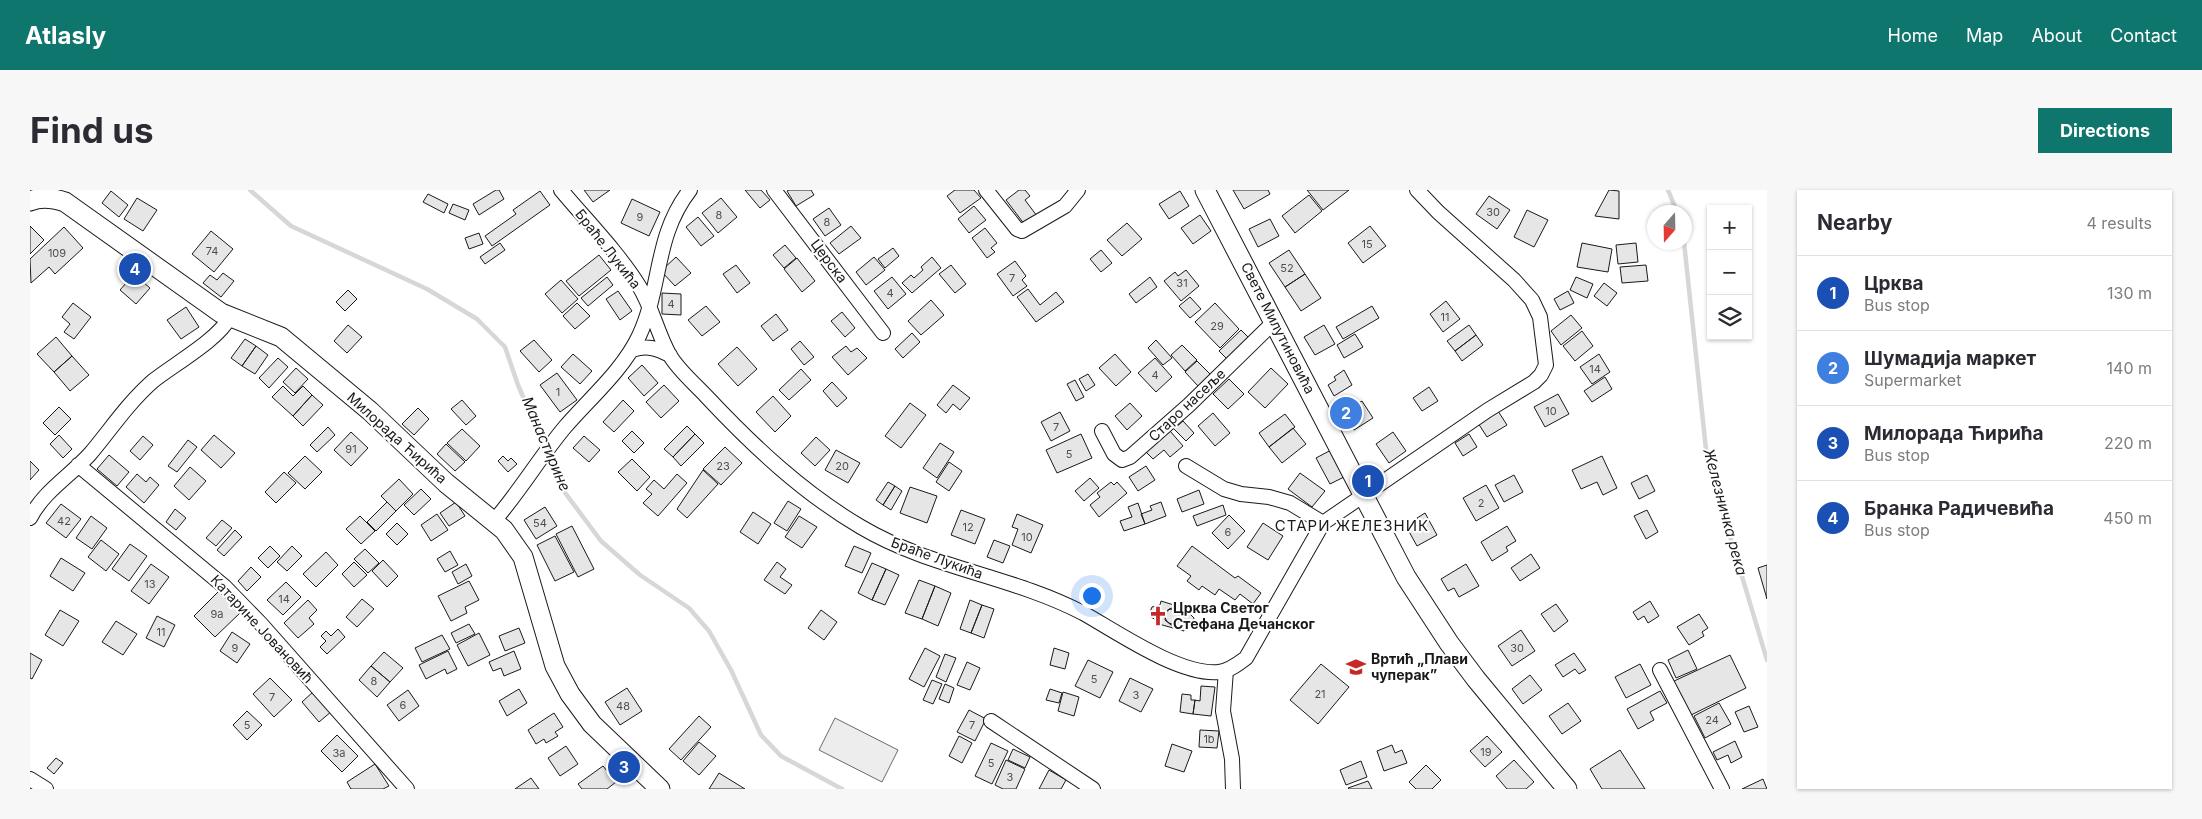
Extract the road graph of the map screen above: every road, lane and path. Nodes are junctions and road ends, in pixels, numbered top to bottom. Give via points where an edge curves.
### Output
1 (561, 190) edge
2 (690, 190) edge
3 (774, 190) edge
4 (986, 190) edge
5 (1078, 190) edge
6 (1205, 190) edge
7 (1417, 190) edge
8 (54, 194) edge
9 (30, 201) edge
10 (649, 305) junction
11 (228, 318) junction
12 (1274, 321) junction
13 (883, 333) dead end
14 (632, 350) junction
15 (670, 355) junction
16 (1102, 431) dead end
17 (78, 466) junction
18 (1186, 466) dead end
19 (1363, 496) junction
20 (30, 518) edge
21 (494, 521) junction
22 (1323, 523) junction
23 (1226, 670) junction
24 (1660, 670) dead end
25 (992, 721) dead end
26 (30, 779) edge
27 (46, 789) edge
28 (407, 789) edge
29 (660, 789) edge
30 (1094, 789) edge
31 (1233, 789) edge
32 (1567, 789) edge
33 (1722, 789) edge

1 - 10 street, Браће Лукића via 628,270
2 - 10 street via 663,243
3 - 13 street, Церска
4 - 5 street via 1022,231 1065,206
6 - 12 street, Свете Милутиновића
7 - 19 street via 1532,300 1540,317 1546,365 1534,382
8 - 9 street
8 - 11 street, Милорада Ћирића
10 - 14 street
10 - 15 street, Браће Лукића
11 - 17 street via 220,332 142,392
11 - 21 street, Милорада Ћирића via 281,337 370,411 446,483
12 - 16 street, Старо насеље via 1189,405 1130,457 1122,460 1117,457
12 - 19 street, Свете Милутиновића
14 - 15 street via 652,347
14 - 21 street via 556,439
15 - 23 street, Браће Лукића via 730,422 778,467 862,528 902,547 1050,597 1149,651 1190,668 1207,672
17 - 20 street via 42,499
17 - 28 street, Катарине Јовановић via 225,587
18 - 22 street via 1224,488 1290,503
19 - 22 street
19 - 32 street, Свете Милутиновића via 1406,577 1449,643 1508,721
21 - 29 street, Милорада Ћирића via 523,557 552,656 570,694 592,724
22 - 23 street via 1246,658
23 - 31 street via 1223,711 1232,759
24 - 33 street
25 - 30 street
26 - 27 street

